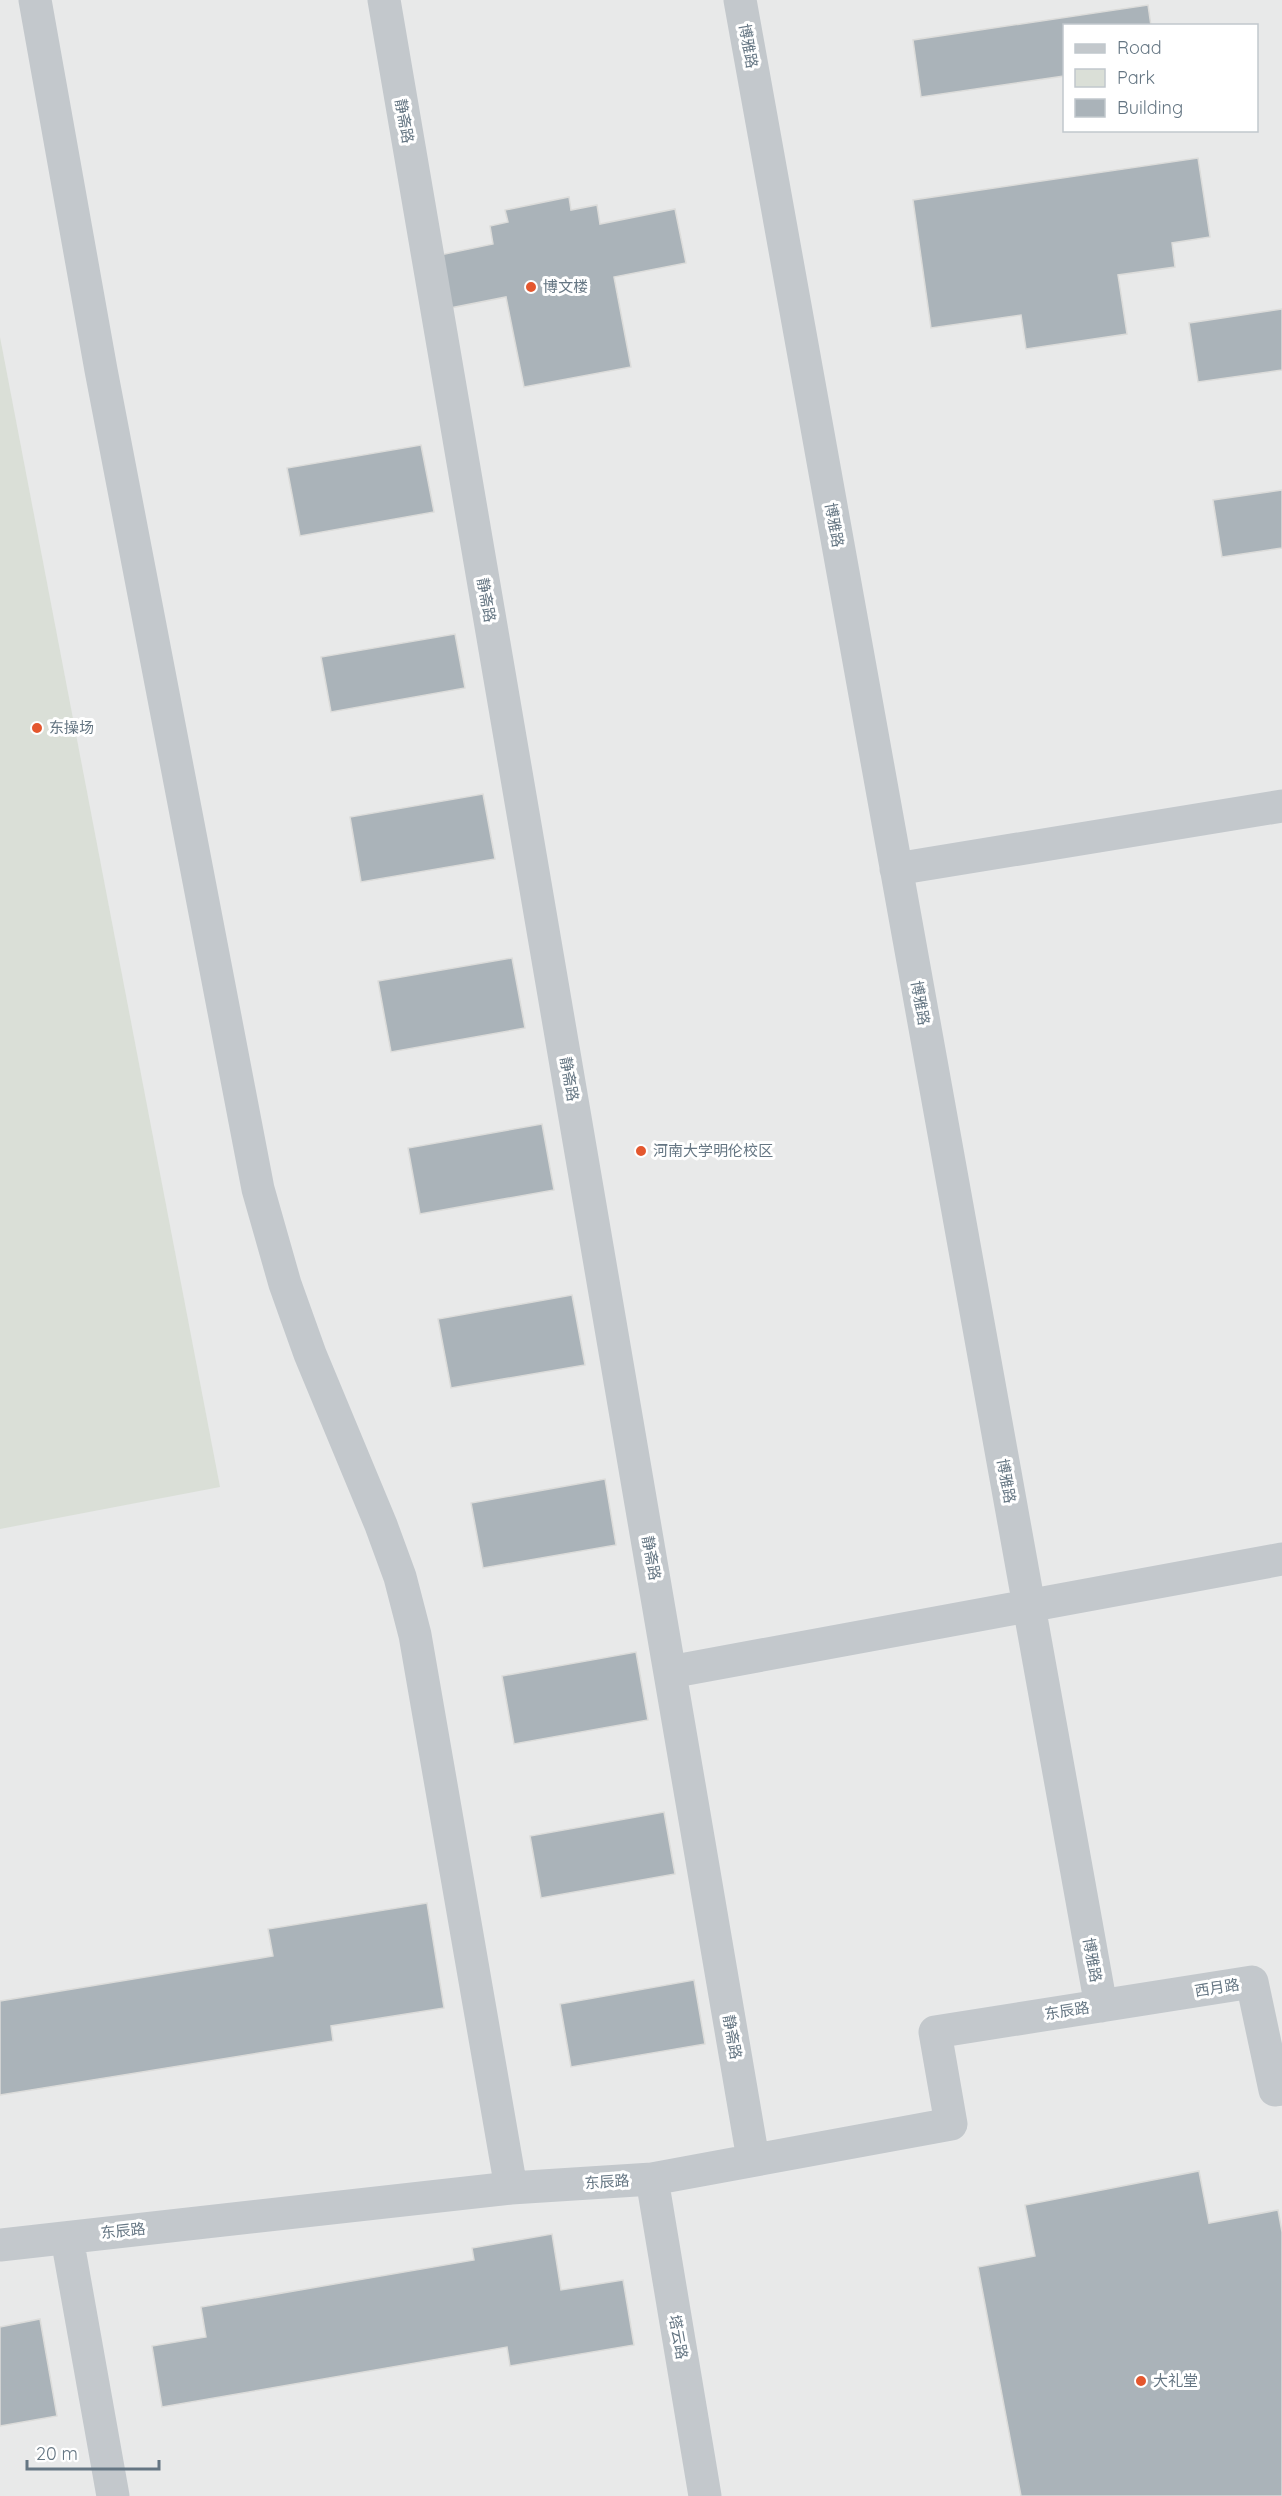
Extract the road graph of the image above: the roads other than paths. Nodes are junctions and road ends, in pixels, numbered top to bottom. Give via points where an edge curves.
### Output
1 (35, 0) edge
2 (384, 0) edge
3 (740, 0) edge
4 (1282, 806) edge
5 (896, 869) junction
6 (1282, 1559) edge
7 (1029, 1606) junction
8 (670, 1672) junction
9 (1101, 2006) junction
10 (1282, 2089) edge
11 (753, 2159) junction
12 (651, 2179) junction
13 (511, 2188) junction
14 (67, 2238) junction
15 (0, 2245) edge
16 (113, 2496) edge
17 (705, 2496) edge

1 - 13 lane via 101,370 258,1189 285,1284 381,1525 415,1635
2 - 8 lane, 静斋路
3 - 5 lane, 博雅路
4 - 5 lane
5 - 7 lane, 博雅路
6 - 7 lane
7 - 8 lane
7 - 9 lane, 博雅路
8 - 11 lane, 静斋路
9 - 10 lane, 西月路 via 1252,1982 1275,2090
9 - 11 lane, 东辰路 via 935,2032 951,2124
11 - 12 lane, 东辰路
12 - 13 lane, 东辰路
12 - 17 lane, 塔云路
13 - 14 lane, 东辰路
14 - 15 lane, 东辰路
14 - 16 lane

